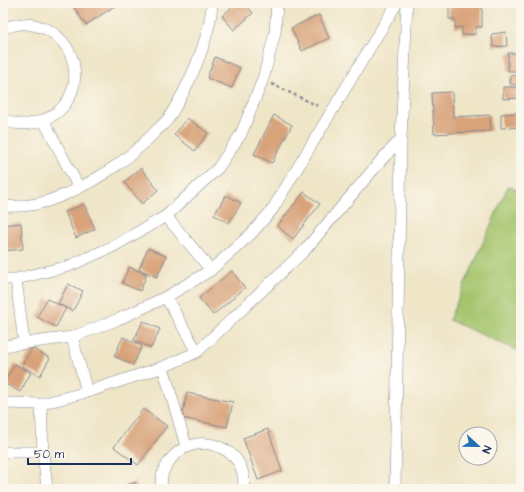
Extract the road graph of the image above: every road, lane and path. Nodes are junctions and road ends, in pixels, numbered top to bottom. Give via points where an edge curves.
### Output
1 (212, 3) edge
2 (277, 3) edge
3 (397, 3) edge
4 (407, 3) edge
5 (3, 29) edge
6 (263, 79) junction
7 (330, 112) junction
8 (3, 119) edge
9 (44, 121) junction
10 (402, 139) junction
11 (80, 188) junction
12 (3, 206) edge
13 (166, 216) junction
14 (211, 270) junction
15 (3, 279) edge
16 (16, 279) junction
17 (166, 297) junction
18 (72, 337) junction
19 (24, 343) junction
20 (3, 346) edge
21 (198, 352) junction
22 (163, 367) junction
23 (87, 392) junction
24 (3, 403) edge
25 (41, 404) junction
26 (186, 446) junction
27 (3, 452) edge
28 (43, 452) junction
29 (47, 489) edge
30 (162, 489) edge
31 (243, 489) edge
32 (395, 489) edge

1 - 11 street via 212,13 201,52 186,87 167,120 147,141 118,164
2 - 6 street via 275,33
3 - 7 street
4 - 10 street
5 - 9 street via 25,23 44,27 61,38 72,55 75,74 71,94 60,110
6 - 7 path
6 - 13 street via 241,134 228,154 218,168
7 - 14 street via 272,210 251,234
8 - 9 street via 24,125
9 - 11 street
10 - 21 street via 305,250
10 - 32 street
11 - 12 street via 47,201 13,207
13 - 14 street
13 - 16 street via 114,246 69,266
14 - 17 street
15 - 16 street
16 - 19 street
17 - 18 street
17 - 21 street
18 - 19 street
18 - 23 street
19 - 20 street
21 - 22 street
22 - 23 street
22 - 26 street
23 - 25 street
24 - 25 street
25 - 28 street
26 - 30 street via 173,455 164,469
26 - 31 street via 202,443 218,446 232,454 241,468
27 - 28 street
28 - 29 street

